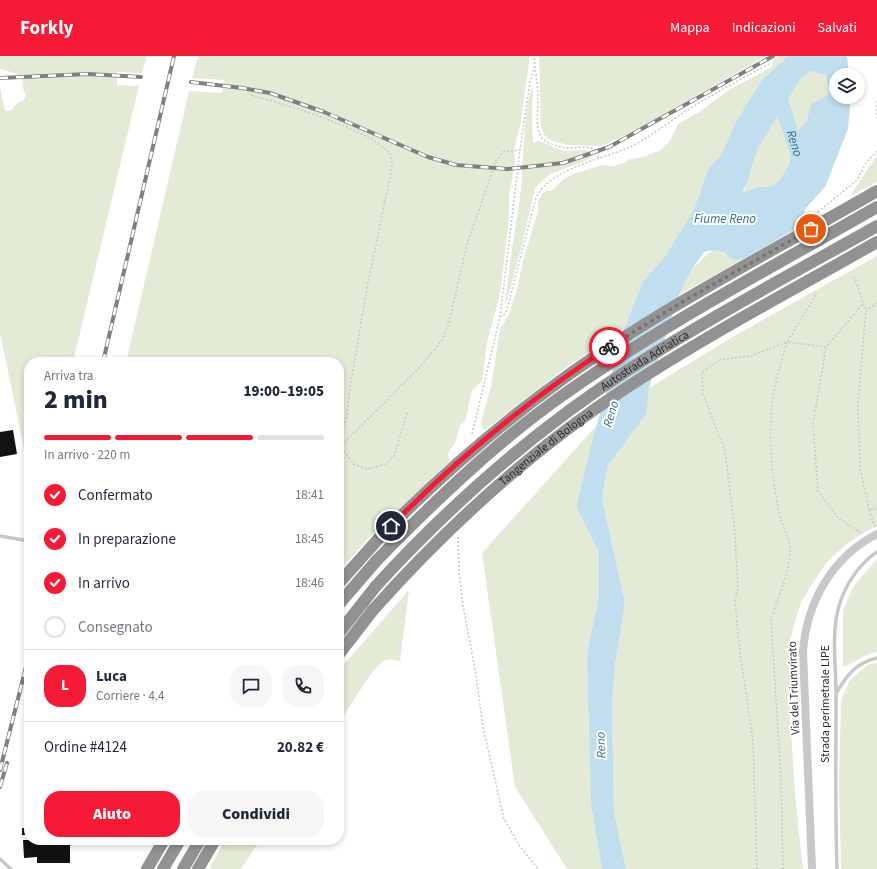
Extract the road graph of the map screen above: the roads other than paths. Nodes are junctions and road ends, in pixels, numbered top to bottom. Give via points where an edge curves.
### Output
1 (877, 192) edge
2 (877, 207) edge
3 (877, 226) edge
4 (877, 242) edge
5 (877, 532) edge
6 (0, 536) edge
7 (24, 540) edge
8 (877, 552) edge
9 (344, 577) edge
10 (344, 598) edge
11 (344, 627) edge
12 (344, 648) edge
13 (877, 658) edge
14 (836, 693) junction
15 (161, 845) edge
16 (177, 845) edge
17 (197, 845) edge
18 (212, 845) edge
19 (0, 859) edge
20 (11, 869) edge
21 (147, 869) edge
22 (162, 869) edge
23 (183, 869) edge
24 (198, 869) edge
25 (812, 869) edge
26 (838, 869) edge

1 - 9 highway, bridge via 660,316 561,380 473,449 411,505
2 - 10 highway, Autostrada Adriatica, bridge via 636,346 516,430 468,471 376,560
3 - 11 highway, Autostrada Adriatica, bridge via 631,368 552,424 476,486 405,554
4 - 12 highway, Tangenziale di Bologna, bridge via 666,363 585,417 513,472 472,508 406,573
5 - 25 street, Via del Triumvirato via 846,556 826,579 812,605 804,636
6 - 7 lane
8 - 14 lane, Strada perimetrale LIPE via 855,574 839,604 835,640
13 - 14 lane via 853,670 845,677
14 - 26 lane, Strada perimetrale LIPE via 835,799
15 - 21 highway
16 - 22 highway
17 - 23 highway
18 - 24 highway
19 - 20 lane

